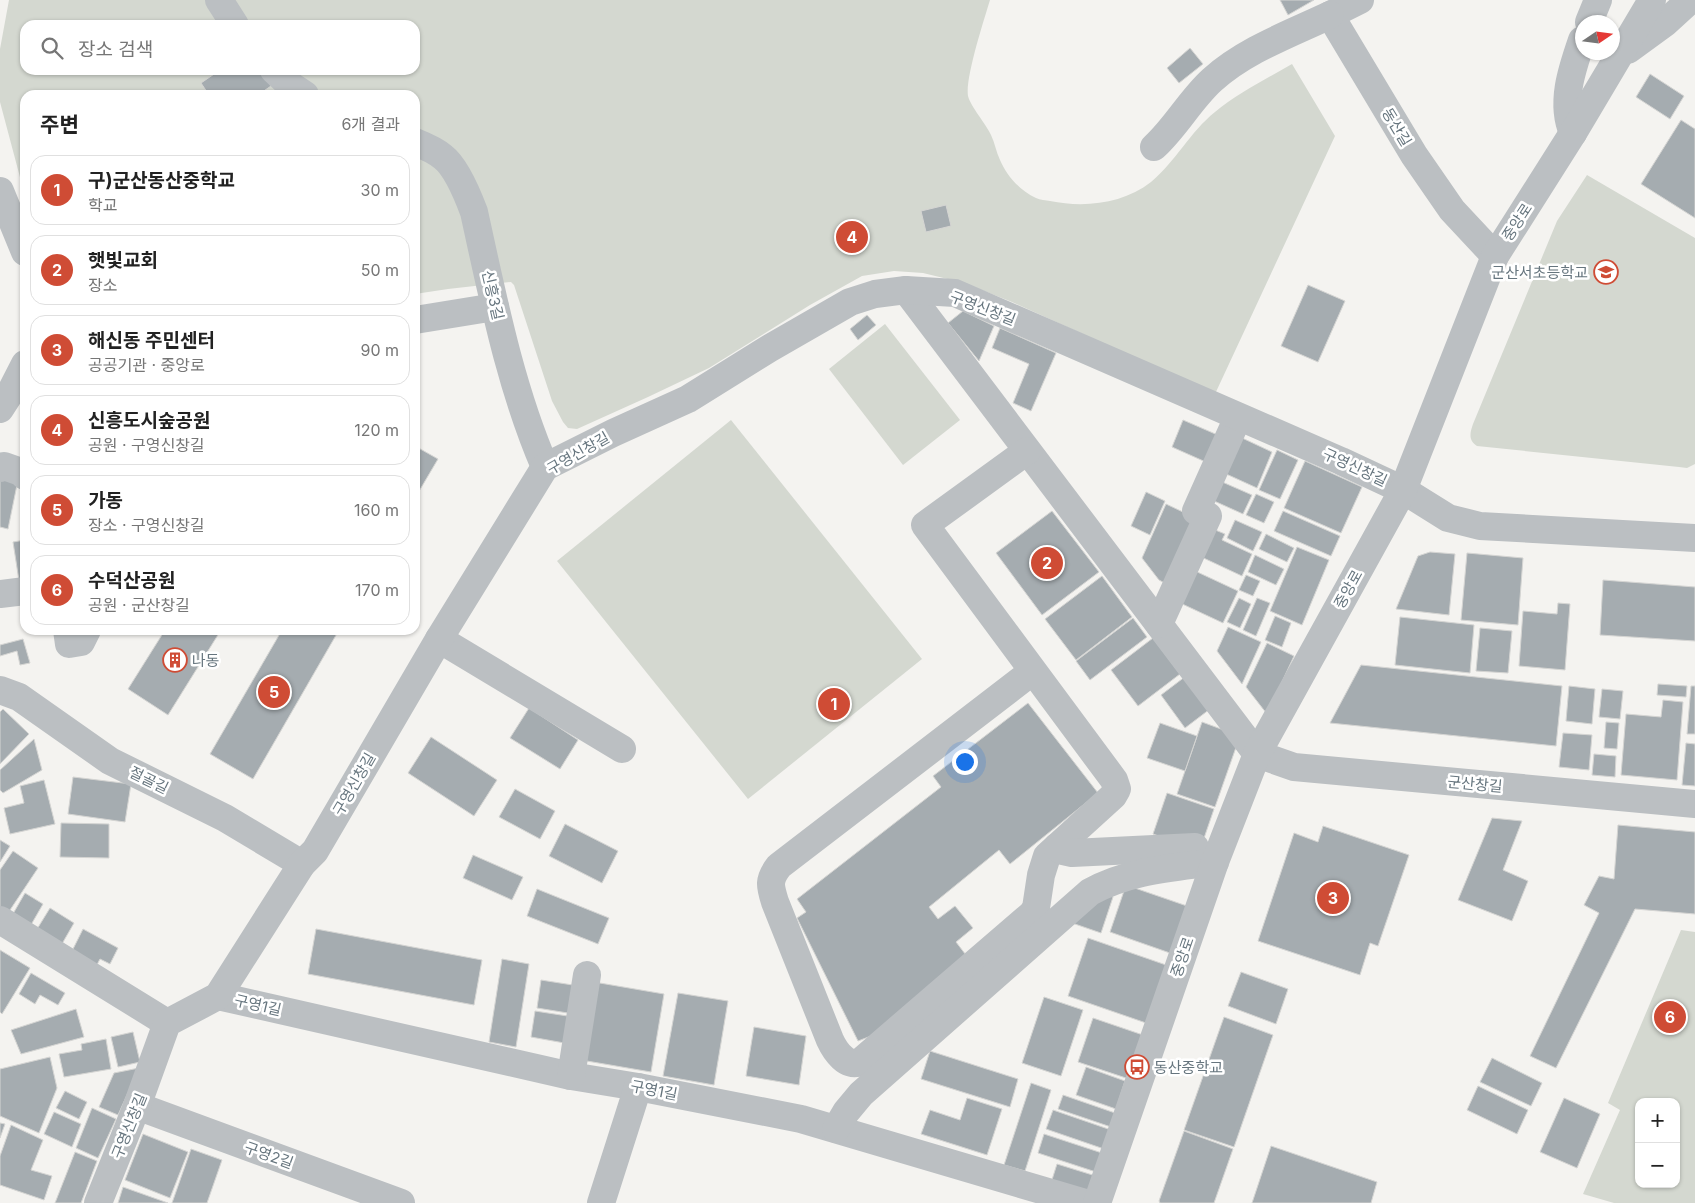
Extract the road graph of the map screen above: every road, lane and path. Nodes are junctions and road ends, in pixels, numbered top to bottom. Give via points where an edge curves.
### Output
1 (219, 0) edge
2 (1360, 0) edge
3 (1598, 0) edge
4 (1652, 0) edge
5 (1690, 0) edge
6 (1330, 15) junction
7 (1592, 15) edge
8 (232, 20) edge
9 (1620, 54) edge
10 (1620, 57) edge
11 (1575, 60) edge
12 (1616, 60) edge
13 (280, 75) edge
14 (298, 90) edge
15 (1573, 133) junction
16 (420, 144) edge
17 (1154, 147) dead end
18 (0, 191) edge
19 (20, 240) edge
20 (1495, 256) junction
21 (906, 290) junction
22 (495, 307) junction
23 (420, 319) edge
24 (20, 374) edge
25 (0, 409) edge
26 (1238, 417) junction
27 (1027, 451) junction
28 (545, 467) junction
29 (0, 468) edge
30 (20, 472) edge
31 (1403, 490) junction
32 (1695, 538) edge
33 (20, 592) edge
34 (0, 594) edge
35 (1159, 624) junction
36 (68, 635) edge
37 (84, 635) edge
38 (439, 638) junction
39 (1033, 671) junction
40 (0, 690) edge
41 (622, 749) dead end
42 (1257, 754) junction
43 (1695, 804) edge
44 (1057, 847) junction
45 (1218, 853) junction
46 (302, 864) junction
47 (0, 920) edge
48 (587, 975) dead end
49 (218, 996) junction
50 (167, 1023) junction
51 (571, 1076) junction
52 (638, 1087) junction
53 (137, 1106) junction
54 (836, 1129) junction
55 (98, 1203) edge
56 (401, 1203) edge
57 (601, 1203) edge
58 (1085, 1203) edge
59 (1096, 1203) edge

1 - 8 street
2 - 6 street
3 - 7 street
4 - 9 street, 중앙로
5 - 10 street
6 - 17 street via 1245,56 1193,100
6 - 20 street, 동산길 via 1414,155 1452,210
11 - 15 street via 1568,98 1569,125
12 - 15 street, 중앙로
13 - 14 street
15 - 20 street, 중앙로
16 - 22 street, 신흥3길 via 445,158 469,200
18 - 19 street
20 - 31 street, 중앙로
21 - 26 street, 구영신창길 via 955,293
21 - 27 street
21 - 28 street, 구영신창길 via 875,294 850,302 688,398
22 - 23 street
22 - 28 street, 신흥3길 via 524,415
24 - 25 street
26 - 31 street, 구영신창길
26 - 35 street via 1196,511 1208,516
27 - 35 street
27 - 39 street via 925,525
28 - 38 street, 구영신창길
29 - 30 street via 4,466
31 - 32 street, 구영신창길 via 1448,518 1480,526
31 - 42 street, 중앙로
33 - 34 street
35 - 42 street
36 - 37 street via 69,644 81,642
38 - 41 street
38 - 46 street, 구영신창길 via 315,851
39 - 44 street via 1114,780 1116,789 1113,796
39 - 44 street via 779,866 773,874 770,886 775,902 833,1048 848,1062 860,1062 1032,914 1045,860
40 - 46 street, 절골길 via 20,697 110,761 226,818
42 - 43 street, 군산창길 via 1294,768
42 - 45 street, 중앙로
44 - 45 street via 1072,853 1185,848
45 - 54 street via 1135,874 1090,892 861,1094
45 - 59 street, 중앙로
46 - 49 street, 구영신창길
47 - 50 street
48 - 51 street
49 - 50 street, 구영신창길
49 - 51 street, 구영1길
50 - 53 street, 구영신창길
51 - 52 street, 구영1길
52 - 54 street, 구영1길 via 801,1119
52 - 57 street
53 - 55 street, 구영신창길
53 - 56 street, 구영2길
54 - 58 street, 구영1길

